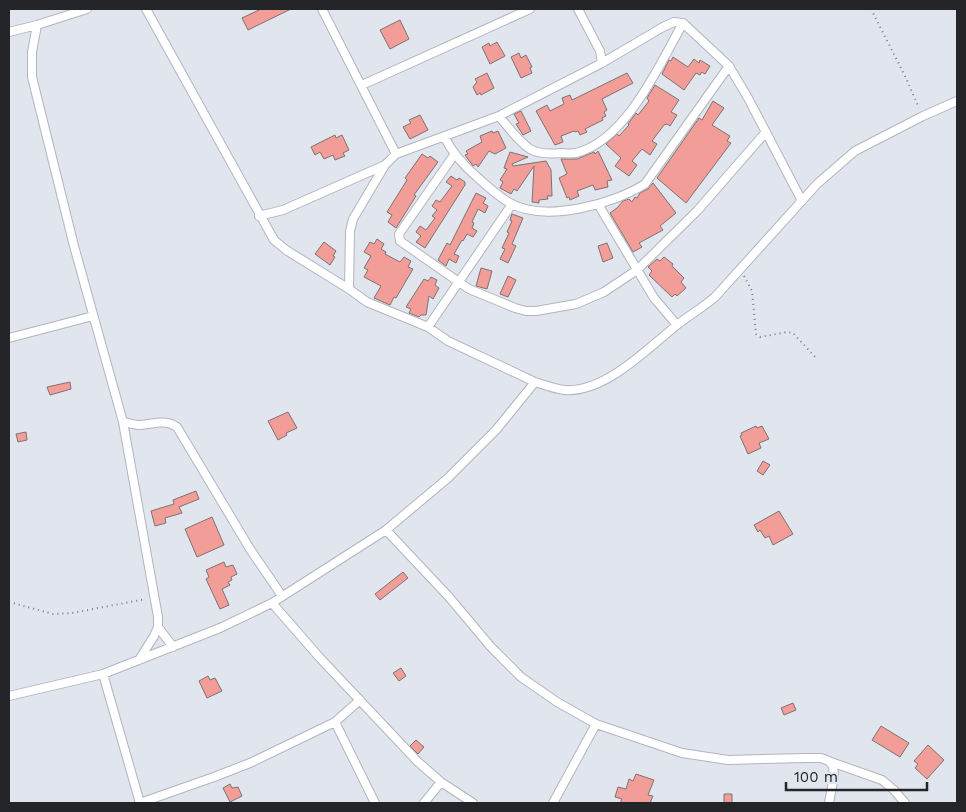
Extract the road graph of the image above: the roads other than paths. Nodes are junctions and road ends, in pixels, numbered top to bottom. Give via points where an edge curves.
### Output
1 (87, 9) edge
2 (146, 9) edge
3 (322, 9) edge
4 (526, 9) edge
5 (578, 9) edge
6 (683, 24) junction
7 (37, 26) junction
8 (9, 32) edge
9 (602, 64) junction
10 (729, 66) junction
11 (362, 85) junction
12 (957, 101) edge
13 (499, 116) junction
14 (765, 133) junction
15 (444, 136) junction
16 (396, 154) junction
17 (454, 155) junction
18 (385, 165) junction
19 (802, 201) junction
20 (512, 204) junction
21 (598, 204) junction
22 (259, 216) junction
23 (637, 270) junction
24 (457, 282) junction
25 (349, 289) junction
26 (93, 316) junction
27 (677, 325) junction
28 (428, 327) junction
29 (9, 338) edge
30 (535, 382) junction
31 (123, 422) junction
32 (386, 530) junction
33 (282, 596) junction
34 (272, 604) junction
35 (158, 627) junction
36 (173, 647) junction
37 (139, 661) junction
38 (103, 674) junction
39 (9, 696) edge
40 (360, 700) junction
41 (336, 722) junction
42 (596, 724) junction
43 (829, 761) junction
44 (441, 782) junction
45 (140, 803) edge
46 (376, 803) edge
47 (424, 803) edge
48 (473, 803) edge
49 (553, 803) edge
50 (829, 803) edge
51 (905, 803) edge

1 - 7 street
2 - 22 street
3 - 11 street
4 - 11 street
5 - 9 street via 600,51
6 - 9 street via 674,22 663,27
6 - 10 street
6 - 13 street via 641,98 615,129 592,146 575,153 549,154 532,150
7 - 8 street
7 - 26 street via 32,77
9 - 13 street
10 - 14 street
10 - 21 street via 645,184
11 - 16 street
12 - 19 street via 855,151
13 - 15 street
14 - 19 street
14 - 23 street via 698,210
15 - 16 street
15 - 17 street
16 - 18 street
17 - 20 street
17 - 24 street via 398,238
18 - 22 street via 283,210
18 - 25 street via 353,219
19 - 27 street via 707,303
20 - 21 street via 553,212
20 - 24 street
21 - 23 street
22 - 25 street via 279,245
23 - 24 street via 590,299 536,311 515,308
23 - 27 street via 654,298
24 - 28 street
25 - 28 street via 375,306
26 - 29 street
26 - 31 street
27 - 30 street via 621,371 603,381 567,390
28 - 30 street via 448,341
30 - 32 street via 513,411 448,478
31 - 33 street via 140,425 162,422 178,427 250,549
31 - 35 street
32 - 33 street
32 - 42 street via 521,677
33 - 34 street
34 - 36 street
34 - 40 street
35 - 36 street
35 - 37 street
36 - 37 street
37 - 38 street
38 - 39 street
38 - 45 street
40 - 41 street
40 - 44 street
41 - 45 street via 214,778
41 - 46 street
42 - 43 street via 682,754 728,760 821,758
42 - 49 street
43 - 50 street via 834,776
43 - 51 street via 882,780
44 - 47 street
44 - 48 street

